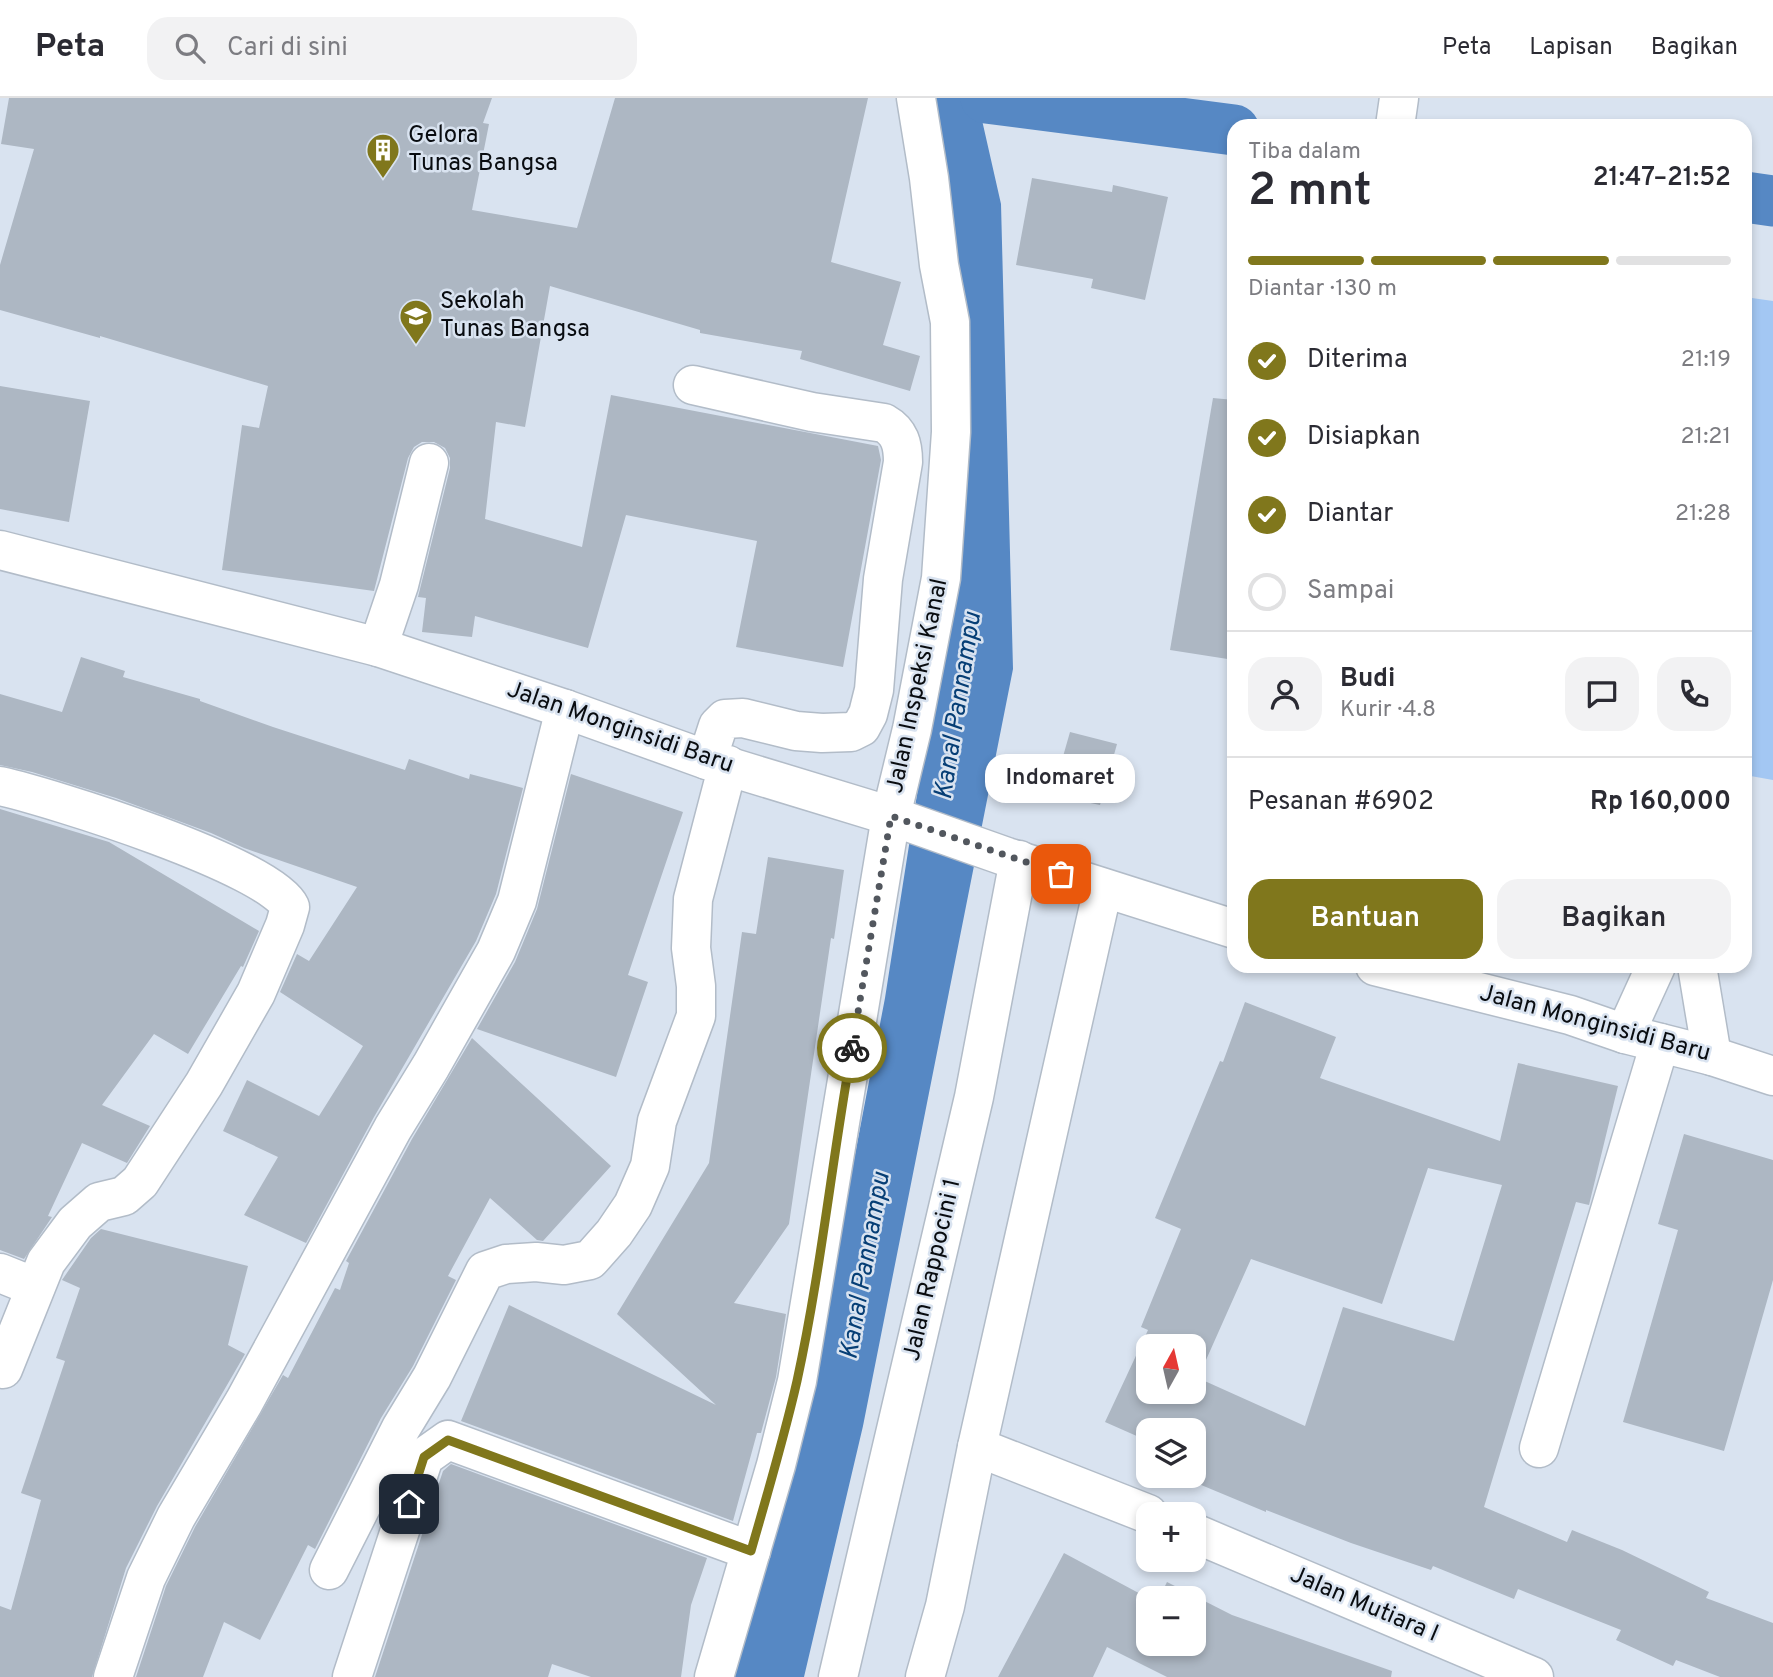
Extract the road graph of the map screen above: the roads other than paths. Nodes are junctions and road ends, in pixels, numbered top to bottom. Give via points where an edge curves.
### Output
1 (916, 98) edge
2 (693, 385) dead end
3 (429, 463) dead end
4 (0, 550) edge
5 (379, 648) junction
6 (565, 709) junction
7 (717, 763) junction
8 (0, 786) edge
9 (897, 818) junction
10 (1013, 859) junction
11 (1103, 888) junction
12 (1227, 927) edge
13 (1403, 973) edge
14 (1655, 973) edge
15 (1698, 973) edge
16 (1642, 1038) junction
17 (1712, 1056) junction
18 (1773, 1076) edge
19 (17, 1280) edge
20 (3, 1368) dead end
21 (977, 1447) junction
22 (1539, 1448) dead end
23 (1136, 1509) edge
24 (1206, 1538) edge
25 (751, 1551) junction
26 (329, 1570) dead end
27 (113, 1677) edge
28 (352, 1677) edge
29 (714, 1677) edge
30 (838, 1677) edge
31 (925, 1677) edge
32 (1534, 1677) edge

1 - 9 street, Jalan Inspeksi Kanal via 950,322 951,432 941,578
2 - 7 street via 884,423 903,445 883,579 874,690 861,727 822,733 743,718 725,719 718,726
3 - 5 street
4 - 5 street, Jalan Monginsidi Baru
5 - 6 street, Jalan Monginsidi Baru
6 - 7 street, Jalan Monginsidi Baru
6 - 27 street via 517,901 496,951 176,1517 146,1578
7 - 9 street, Jalan Monginsidi Baru
7 - 26 street via 717,814 693,899 696,1016 657,1121 650,1166 633,1205 590,1260 564,1265 506,1264 485,1271
8 - 19 street via 33,793 203,853 251,876 286,899 290,907 256,993 140,1182 124,1196 99,1202 75,1223 46,1262
9 - 10 street, Jalan Monginsidi Baru
9 - 25 street, Jalan Inspeksi Kanal via 797,1381
10 - 11 street, Jalan Monginsidi Baru
10 - 30 street, Jalan Rappocini 1 via 974,1097
11 - 12 street, Jalan Monginsidi Baru
11 - 21 street
13 - 16 street, Jalan Monginsidi Baru
14 - 16 street
15 - 17 street
16 - 17 street, Jalan Monginsidi Baru
16 - 22 street
17 - 18 street, Jalan Monginsidi Baru
19 - 20 street
21 - 23 street
21 - 31 street via 945,1606
24 - 32 street, Jalan Mutiara I
25 - 28 street via 448,1440 424,1457
25 - 29 street, Jalan Inspeksi Kanal

